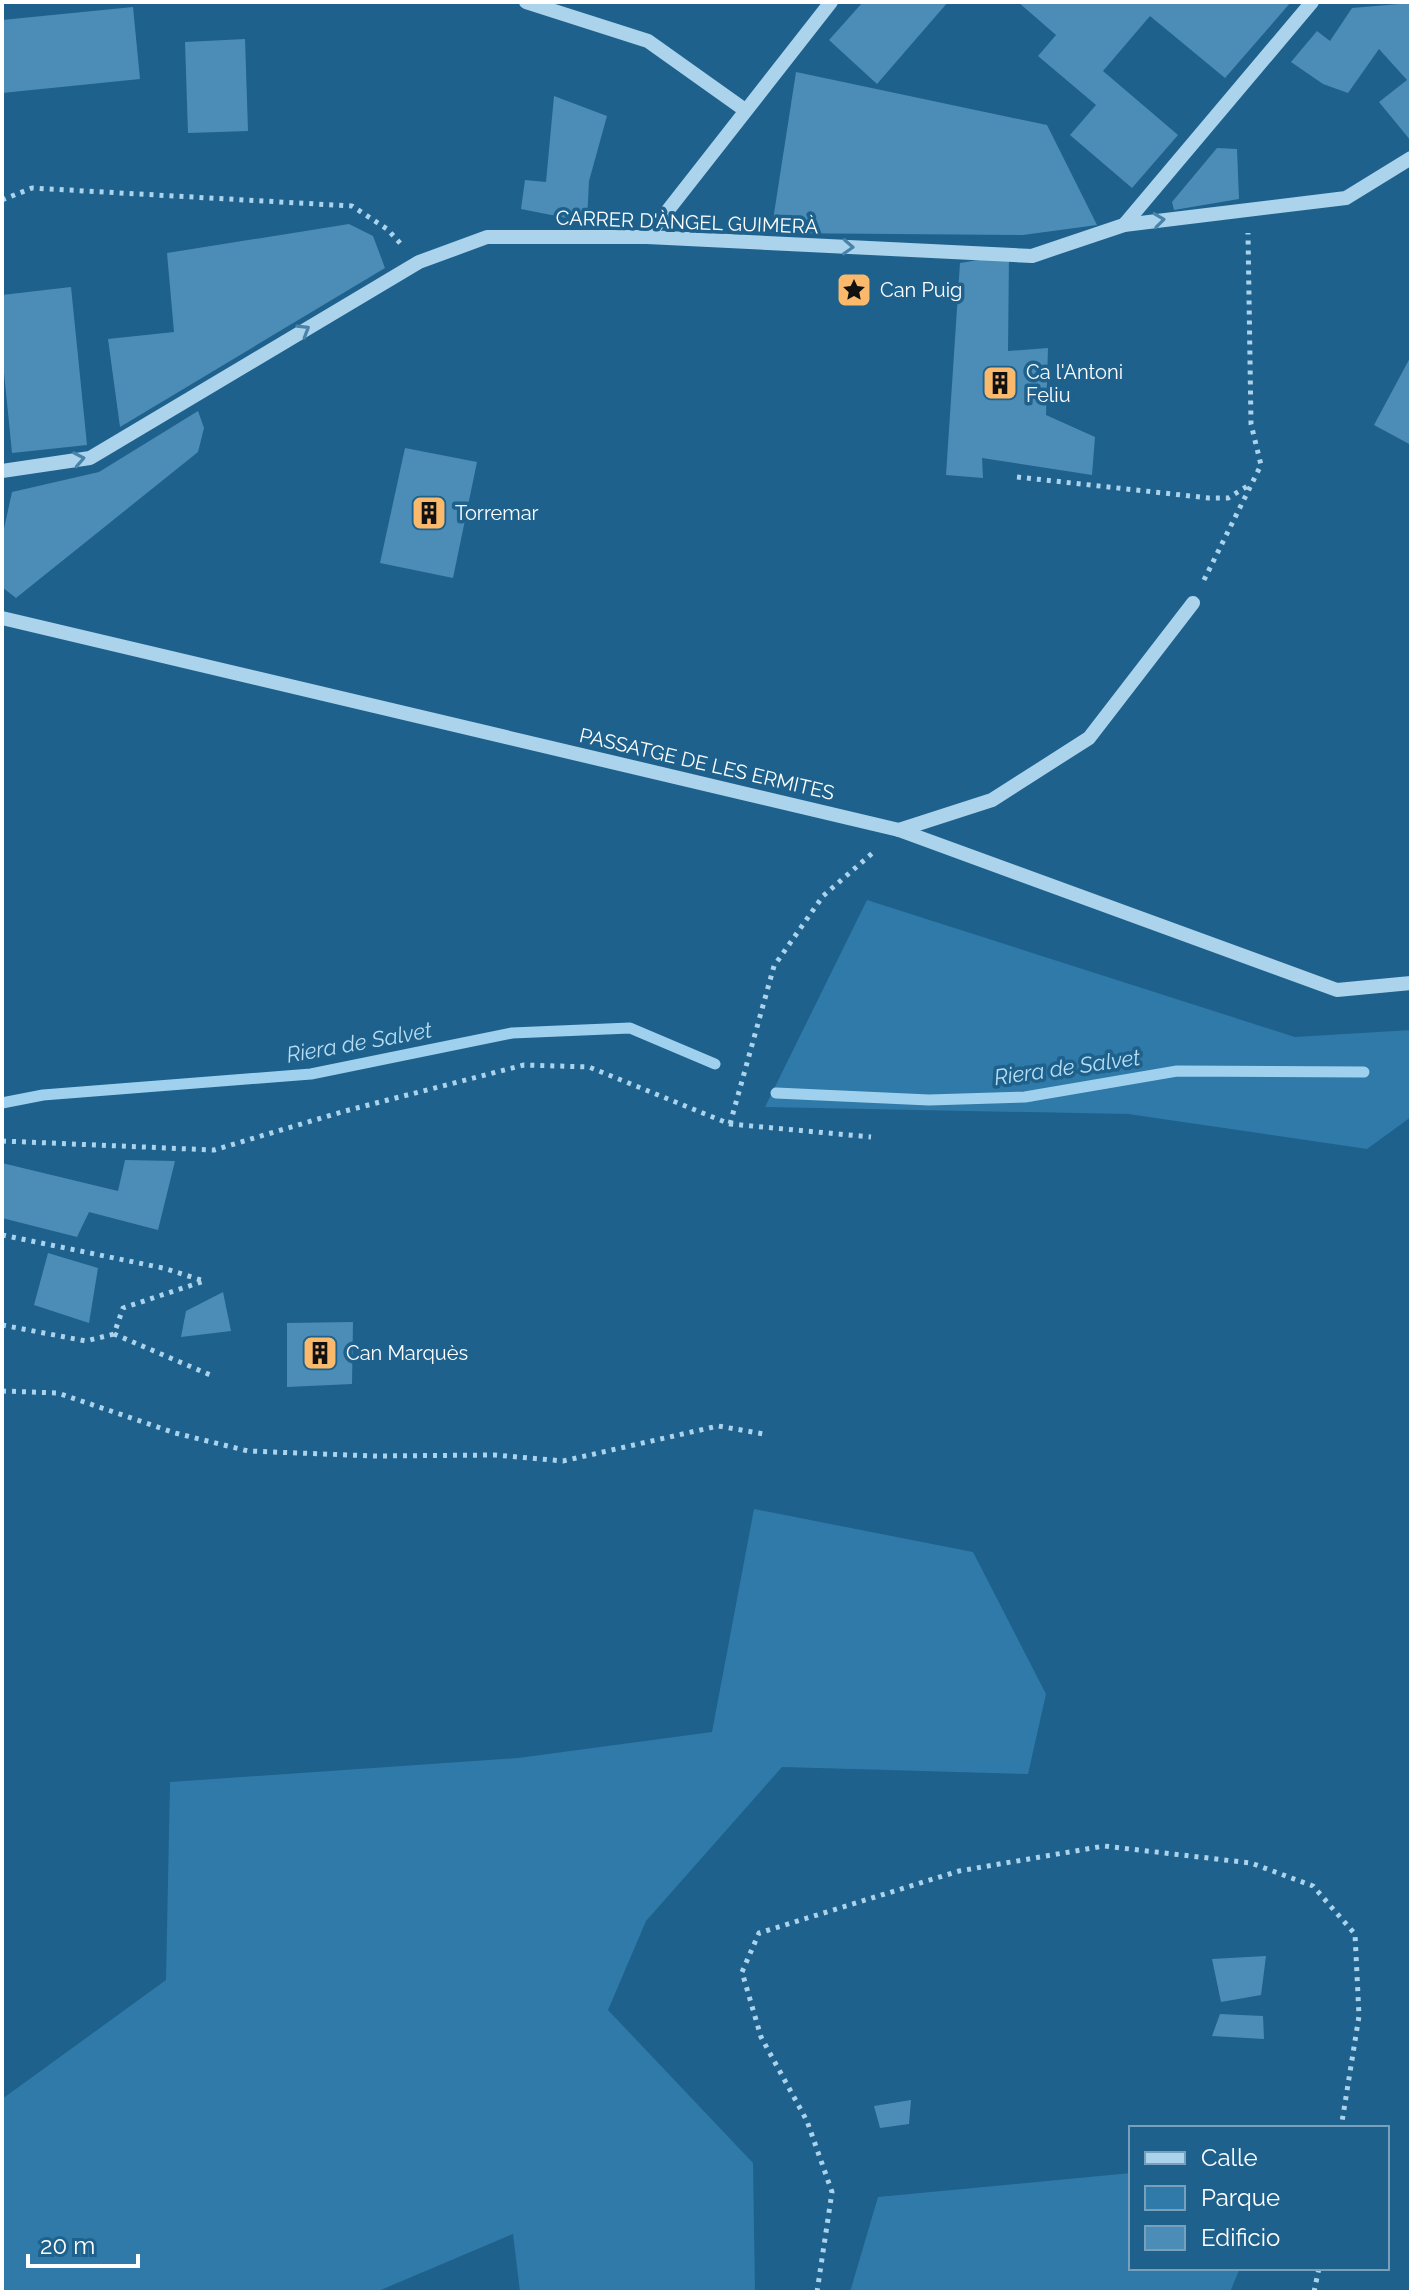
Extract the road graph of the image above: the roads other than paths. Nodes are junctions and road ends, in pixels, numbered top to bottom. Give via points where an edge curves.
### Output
1 (526, 2) edge
2 (831, 2) edge
3 (1312, 2) edge
4 (745, 110) junction
5 (1411, 158) edge
6 (1124, 225) junction
7 (647, 237) junction
8 (2, 471) edge
9 (1193, 603) road end
10 (2, 618) edge
11 (899, 830) junction
12 (1411, 983) edge

1 - 4 street via 648,41
2 - 4 street
3 - 6 street
4 - 7 street
6 -> 5 street, CARRER D'ÀNGEL GUIMERÀ via 1346,198
7 -> 6 street, CARRER D'ÀNGEL GUIMERÀ via 1032,256
8 -> 7 street, CARRER D'ÀNGEL GUIMERÀ via 90,458 419,262 487,237
9 - 11 street via 1089,738 992,800
10 - 11 street, PASSATGE DE LES ERMITES
11 - 12 street, PASSATGE DE LES ERMITES via 1337,990

